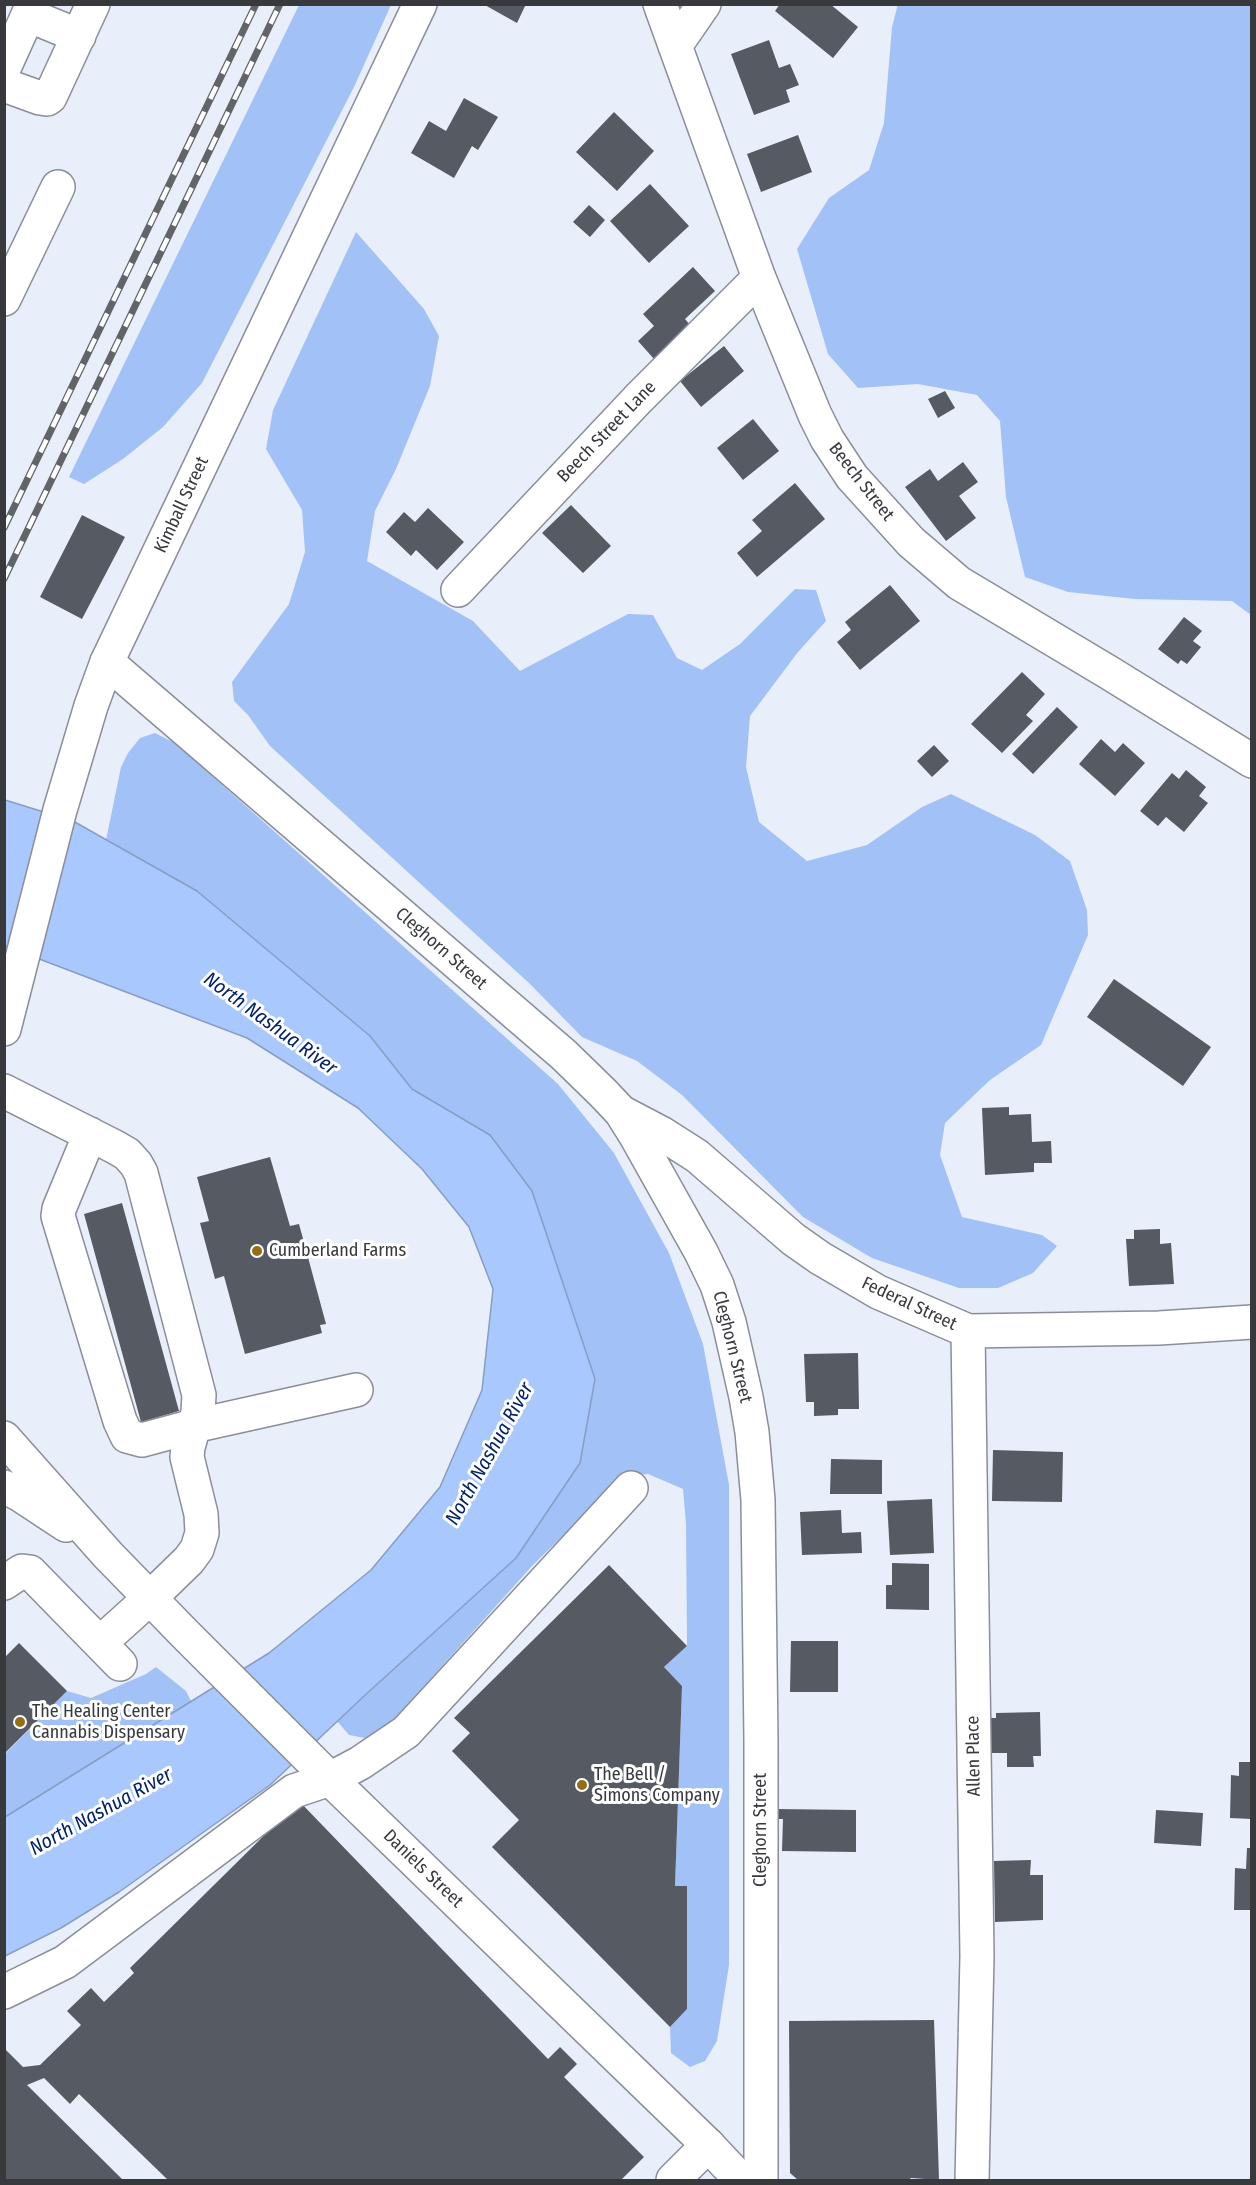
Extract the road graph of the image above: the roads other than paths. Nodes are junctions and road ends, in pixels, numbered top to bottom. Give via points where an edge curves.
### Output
1 (93, 4) edge
2 (420, 4) edge
3 (660, 4) edge
4 (704, 4) edge
5 (30, 10) edge
6 (78, 36) junction
7 (675, 46) junction
8 (4, 68) edge
9 (4, 85) edge
10 (58, 187) dead end
11 (759, 278) junction
12 (4, 299) edge
13 (458, 590) dead end
14 (107, 662) junction
15 (1251, 761) edge
16 (4, 1029) edge
17 (4, 1091) edge
18 (621, 1112) junction
19 (90, 1134) junction
20 (1251, 1322) edge
21 (968, 1331) junction
22 (356, 1390) dead end
23 (194, 1426) junction
24 (4, 1437) edge
25 (4, 1486) edge
26 (631, 1488) dead end
27 (108, 1555) junction
28 (4, 1583) edge
29 (151, 1597) junction
30 (323, 1772) junction
31 (4, 1992) edge
32 (708, 2145) junction
33 (972, 2180) edge
34 (673, 2181) edge
35 (741, 2181) edge
36 (760, 2181) edge
37 (979, 2181) edge

1 - 6 main road
2 - 14 main road, Kimball Street
3 - 7 main road, Beech Street
4 - 7 main road
5 - 6 main road
5 - 8 main road
6 - 9 main road via 47,99
7 - 11 main road, Beech Street
10 - 12 main road
11 - 13 main road, Beech Street Lane via 629,408
11 - 15 main road, Beech Street via 827,439 852,477 911,543 959,583
14 - 16 main road, Kimball Street via 60,810
14 - 18 main road, Cleghorn Street via 564,1055
17 - 19 main road
18 - 21 main road, Federal Street via 697,1156 820,1258 878,1292
18 - 36 main road, Cleghorn Street via 717,1286 739,1359 752,1432 759,1532
19 - 23 main road via 126,1154 141,1173 199,1395
19 - 23 main road via 58,1216 123,1431 142,1440
20 - 21 main road, Federal Street via 1160,1328
21 - 33 main road, Allen Place via 977,1956
22 - 23 main road
23 - 29 main road via 187,1457 202,1533 189,1560
24 - 27 main road, Daniels Street
25 - 27 main road, Daniels Street
26 - 30 main road via 406,1732 360,1763
27 - 29 main road, Daniels Street
28 - 29 main road via 22,1571 30,1572 110,1654
29 - 30 main road, Daniels Street
30 - 31 main road via 65,1962
30 - 32 main road, Daniels Street
32 - 34 main road
32 - 35 main road, Daniels Street
33 - 37 main road

